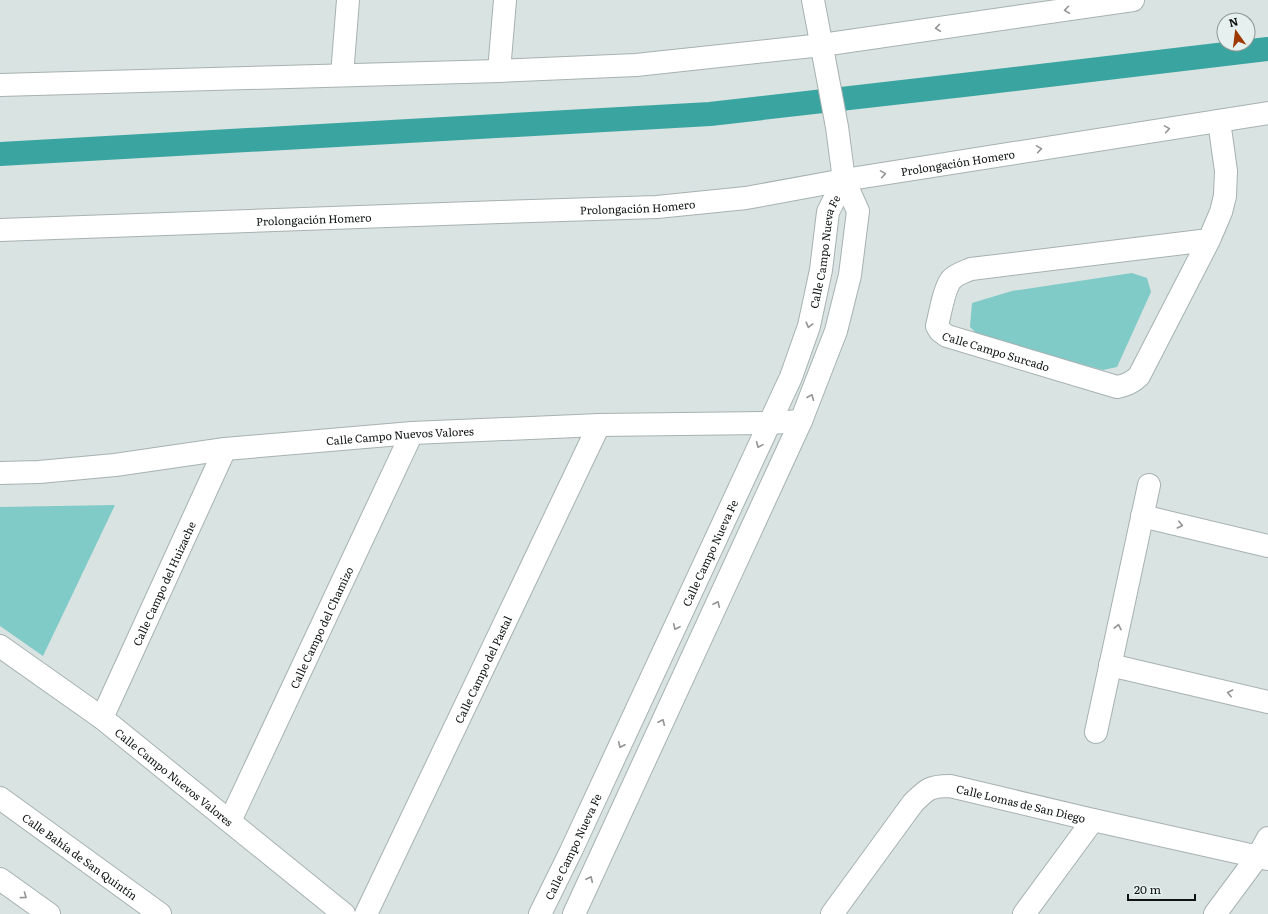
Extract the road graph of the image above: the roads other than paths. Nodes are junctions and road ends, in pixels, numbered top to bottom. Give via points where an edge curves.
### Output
1 (348, 0) edge
2 (505, 0) edge
3 (814, 0) edge
4 (1133, 0) edge
5 (822, 45) junction
6 (499, 71) junction
7 (342, 75) junction
8 (0, 85) edge
9 (1268, 114) edge
10 (1219, 120) junction
11 (844, 180) junction
12 (0, 230) edge
13 (1209, 240) junction
14 (801, 421) junction
15 (769, 423) junction
16 (599, 425) junction
17 (412, 433) junction
18 (225, 449) junction
19 (0, 473) edge
20 (1149, 485) dead end
21 (1142, 516) junction
22 (1268, 546) edge
23 (0, 646) edge
24 (1110, 665) junction
25 (1268, 702) edge
26 (102, 718) junction
27 (1096, 732) dead end
28 (0, 798) edge
29 (1093, 820) junction
30 (230, 821) junction
31 (1265, 851) edge
32 (0, 878) edge
33 (49, 914) edge
34 (160, 914) edge
35 (344, 914) edge
36 (366, 914) edge
37 (540, 914) edge
38 (574, 914) edge
39 (832, 914) edge
40 (1024, 914) edge
41 (1215, 914) edge

1 - 7 street
2 - 6 street
3 - 5 street, Calle Campo Nueva Fe
4 -> 5 street
5 - 6 street via 636,65
5 - 11 street, Calle Campo Nueva Fe
6 - 7 street
7 - 8 street
9 - 10 street, Prolongación Homero
11 -> 10 street, Prolongación Homero
10 - 13 street, Calle Campo Surcado via 1226,182 1222,212
11 - 12 street, Prolongación Homero via 746,198 657,207
14 -> 11 street, Calle Campo Nueva Fe via 836,331 850,275 858,211
11 -> 15 street, Calle Campo Nueva Fe via 828,212 821,270 809,326 791,377
13 - 13 street, Calle Campo Surcado via 971,269 950,281 937,326 947,336 1117,387 1126,385 1139,376
14 - 15 street, Calle Campo Nuevos Valores
38 -> 14 street, Calle Campo Nueva Fe
15 - 16 street, Calle Campo Nuevos Valores
15 -> 37 street, Calle Campo Nueva Fe via 719,535
16 - 17 street, Calle Campo Nuevos Valores
16 - 36 street, Calle Campo del Pastal
17 - 18 street, Calle Campo Nuevos Valores
17 - 30 street, Calle Campo del Chamizo
18 - 19 street, Calle Campo Nuevos Valores via 115,465
18 - 26 street, Calle Campo del Huizache
20 - 21 street
21 -> 22 street
24 -> 21 street
23 - 26 street, Calle Campo Nuevos Valores
25 -> 24 street
24 - 27 street
26 - 30 street, Calle Campo Nuevos Valores
28 - 34 street, Calle Bahía de San Quintín
29 - 31 street, Calle Lomas de San Diego
29 - 39 street, Calle Lomas de San Diego via 950,786 937,786 925,791 913,803
29 - 40 street
30 - 35 street, Calle Campo Nuevos Valores
31 - 41 street
32 -> 33 street

